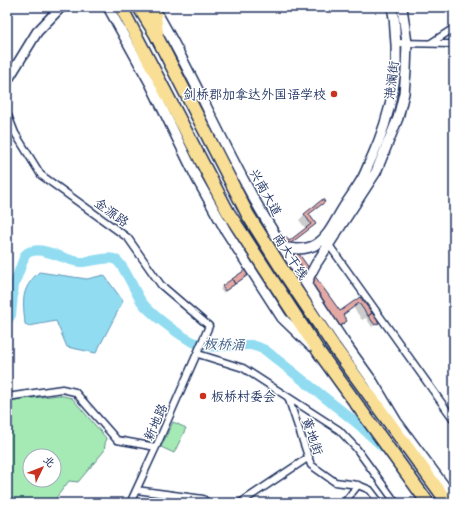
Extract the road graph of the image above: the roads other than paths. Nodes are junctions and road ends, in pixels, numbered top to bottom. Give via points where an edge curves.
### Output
1 (61, 7) edge
2 (108, 7) edge
3 (121, 7) edge
4 (139, 7) edge
5 (154, 7) edge
6 (392, 7) edge
7 (402, 7) edge
8 (454, 28) edge
9 (158, 40) junction
10 (397, 43) junction
11 (407, 43) junction
12 (431, 43) junction
13 (454, 44) edge
14 (7, 81) edge
15 (7, 113) edge
16 (379, 152) junction
17 (349, 206) junction
18 (329, 245) junction
19 (282, 247) junction
20 (308, 286) junction
21 (209, 326) joint
22 (339, 344) junction
23 (198, 354) junction
24 (323, 358) junction
25 (373, 382) junction
26 (7, 397) edge
27 (288, 397) junction
28 (454, 420) edge
29 (395, 432) junction
30 (156, 447) junction
31 (309, 457) junction
32 (358, 485) junction
33 (454, 488) edge
34 (136, 490) junction
35 (132, 499) dead end
36 (454, 499) edge
37 (441, 502) edge
38 (208, 503) edge
39 (240, 503) edge
40 (344, 503) edge
41 (380, 503) edge
42 (396, 503) edge
43 (428, 503) edge

1 - 14 main road via 36,32
2 - 24 main road via 226,231 282,318
3 - 24 highway via 228,212
4 - 9 highway, 南大干线
5 - 9 highway
5 - 19 main road, 兴南大道 via 247,186
6 - 10 main road, 滟澜街
7 - 11 main road, 滟澜街
8 - 12 street
9 - 22 highway, 南大干线 via 248,215 287,277
10 - 11 street
10 - 16 main road, 滟澜街 via 393,94
11 - 12 street
11 - 16 main road, 滟澜街 via 404,93 398,118
12 - 13 street
15 - 21 street, 金源路 via 15,133 41,175 128,238 161,285
16 - 17 main road via 376,172
17 - 18 main road
17 - 19 main road via 325,238 314,245 299,249
18 - 20 main road via 309,277
18 - 28 street
19 - 20 main road, 兴南大道
20 - 22 main road, 兴南大道
21 - 23 street, 新地路
22 - 25 main road, 兴南大道, bridge
22 - 29 highway, 南大干线, bridge
23 - 27 street via 243,368
23 - 30 street, 新地路
24 - 43 highway
25 - 29 highway, bridge
25 - 36 main road, 兴南大道, bridge via 397,422
26 - 30 street via 62,388 75,392 117,440
27 - 31 street, 黄地街
27 - 42 street via 348,438
29 - 37 highway, 南大干线, bridge
30 - 34 street, 新地路
31 - 32 street, 黄地街 via 311,465 335,482
31 - 39 street
32 - 40 street
32 - 41 street, 黄地街 via 370,490
33 - 37 street
34 - 35 street, 新地路
34 - 38 street via 203,499

